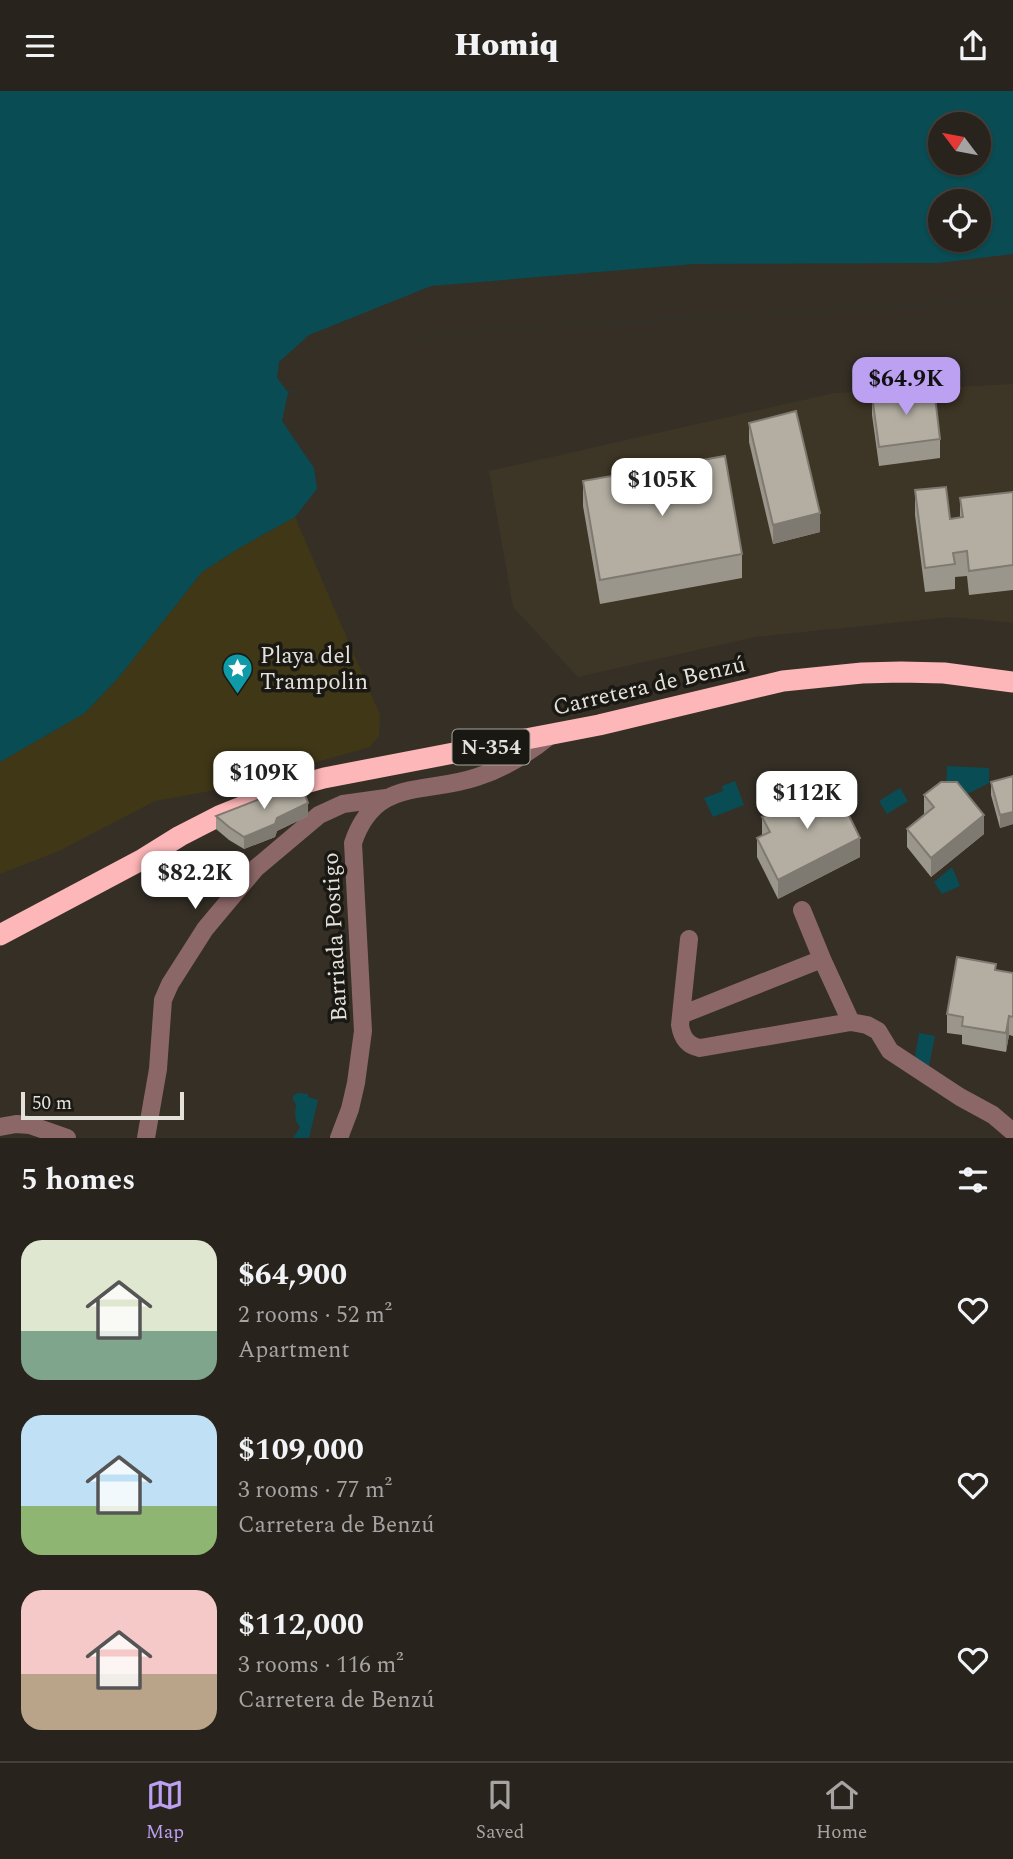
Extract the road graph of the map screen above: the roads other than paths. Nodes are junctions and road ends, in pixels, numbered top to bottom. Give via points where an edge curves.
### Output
1 (1013, 682) edge
2 (552, 734) junction
3 (386, 797) junction
4 (802, 910) dead end
5 (0, 935) edge
6 (689, 939) dead end
7 (822, 959) junction
8 (681, 1015) junction
9 (852, 1022) junction
10 (0, 1127) edge
11 (1013, 1132) edge
12 (67, 1138) edge
13 (146, 1138) edge
14 (339, 1138) edge

1 - 2 highway, Carretera de Benzú / N-354 via 944,673 822,676
2 - 3 street via 519,759 476,778
2 - 5 highway, Carretera de Benzú / N-354 via 324,778 276,792 180,836
3 - 13 street via 343,804 319,815 256,868 205,929 163,1000
3 - 14 street, Barriada Postigo via 367,814 353,843 363,1031 356,1083
4 - 7 street
6 - 8 street
7 - 8 street
7 - 9 street
8 - 9 street via 685,1040 700,1048
9 - 11 street via 878,1031 890,1051
10 - 12 street via 30,1125

